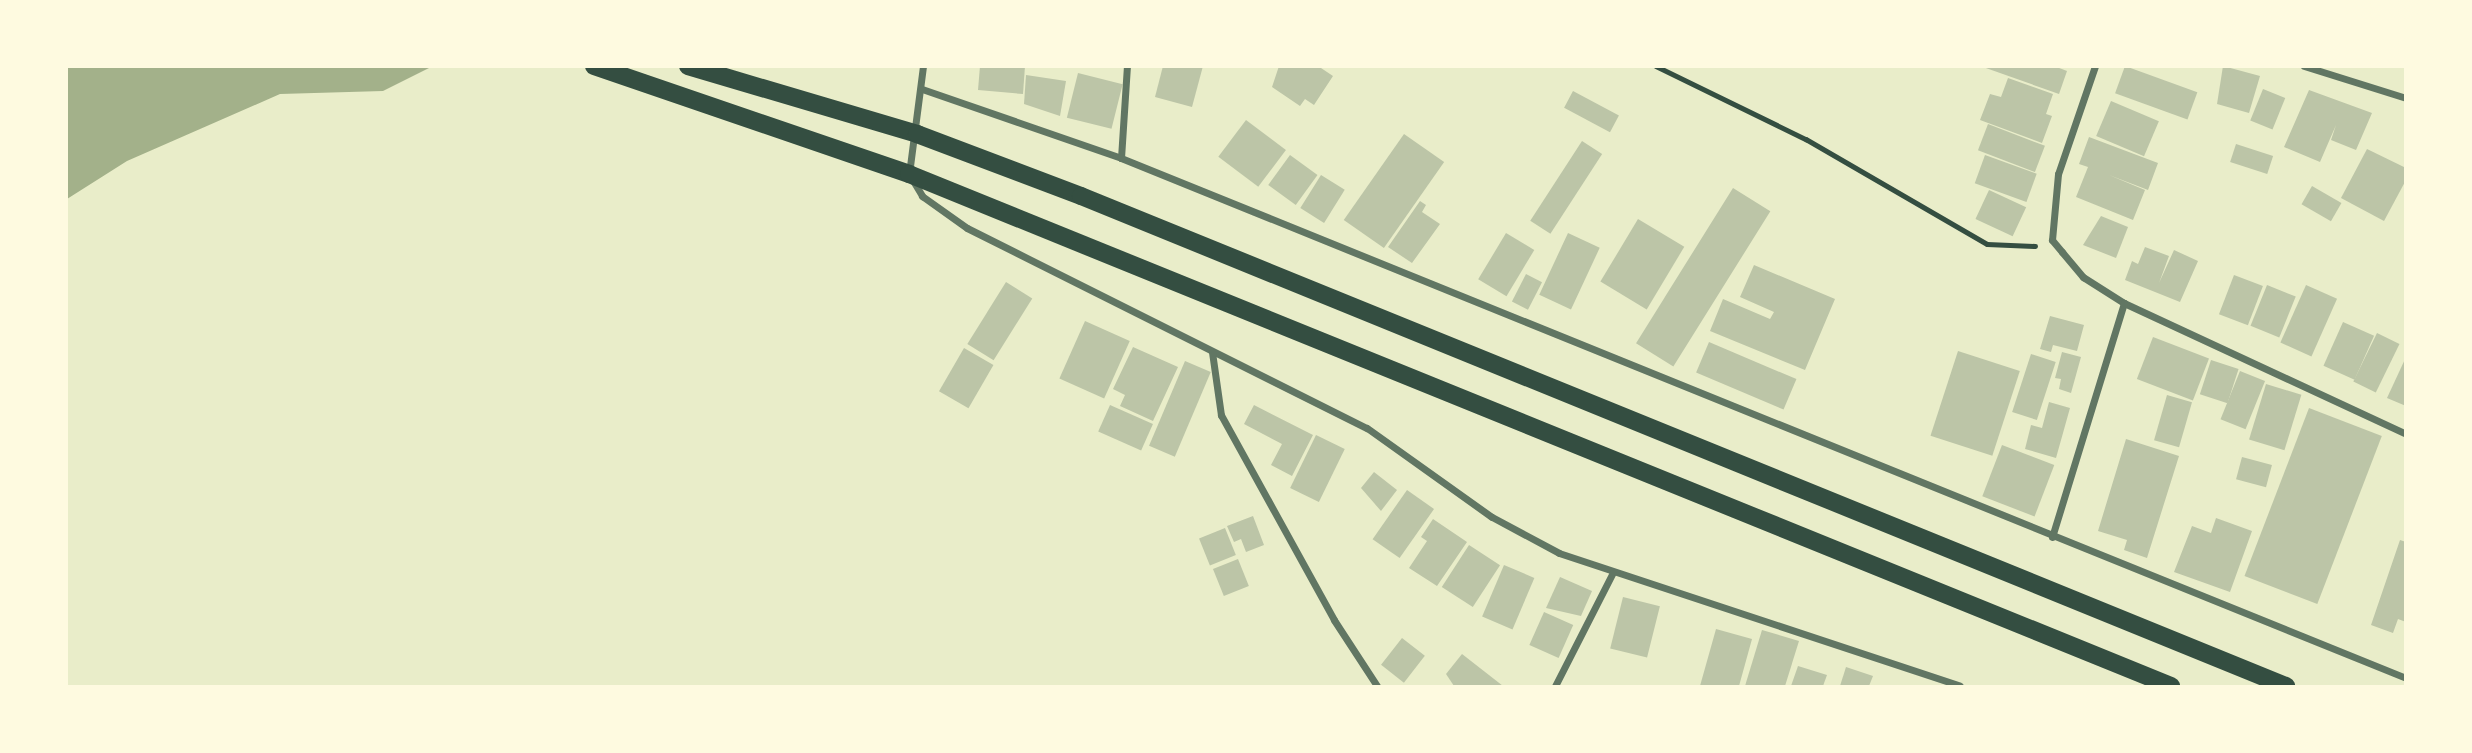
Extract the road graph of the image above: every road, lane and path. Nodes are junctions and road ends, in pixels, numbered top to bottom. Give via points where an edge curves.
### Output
1 (594, 66) edge
2 (688, 66) edge
3 (923, 66) edge
4 (1127, 66) edge
5 (1656, 66) edge
6 (2095, 66) edge
7 (2304, 66) edge
8 (922, 89) junction
9 (2406, 98) edge
10 (917, 134) junction
11 (1121, 159) junction
12 (909, 174) junction
13 (2052, 240) junction
14 (2124, 303) junction
15 (1212, 352) junction
16 (2406, 434) edge
17 (2052, 537) junction
18 (1612, 574) junction
19 (2406, 678) edge
20 (1377, 687) edge
21 (1555, 687) edge
22 (1960, 687) edge
23 (2171, 687) edge
24 (2286, 687) edge

1 - 12 main road
2 - 10 main road
3 - 8 street
4 - 11 street
5 - 13 path via 1806,139 1987,244 2028,249
6 - 13 street via 2057,174
7 - 9 street
8 - 10 street
8 - 11 street
10 - 12 street
10 - 24 main road via 1094,201
11 - 17 street
12 - 15 street via 922,196 967,228
12 - 23 main road
13 - 14 street via 2083,276
14 - 16 street
14 - 17 street
15 - 18 street via 1367,428 1492,517
15 - 20 street via 1221,415 1334,620
17 - 19 street
18 - 21 street
18 - 22 street via 1858,650

